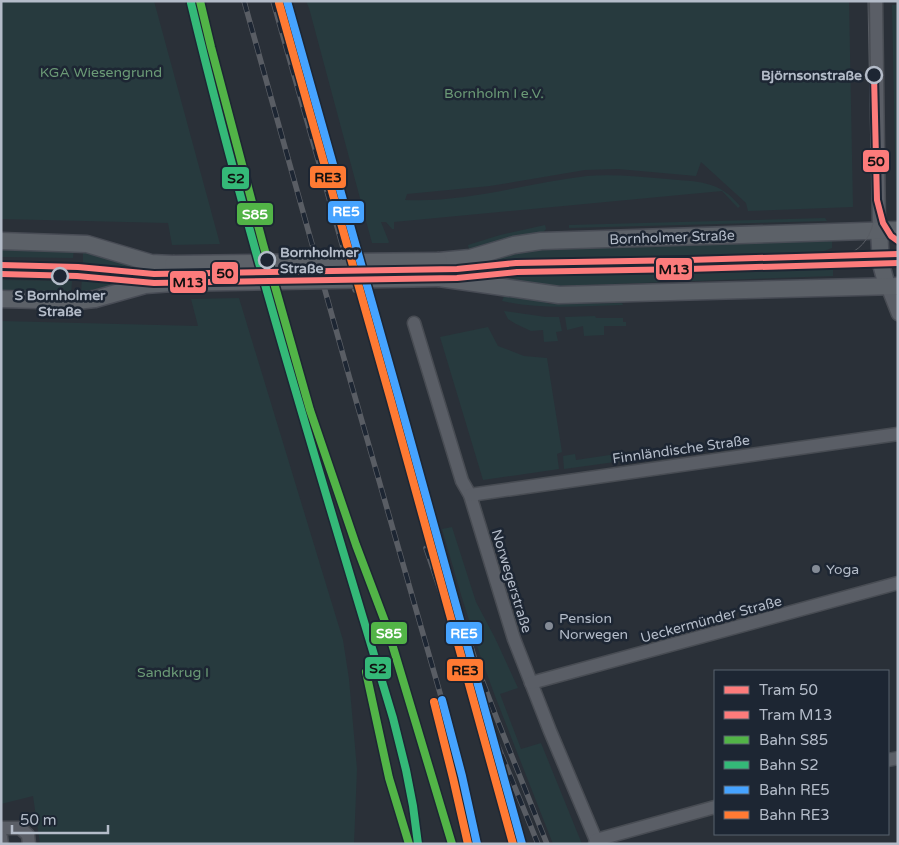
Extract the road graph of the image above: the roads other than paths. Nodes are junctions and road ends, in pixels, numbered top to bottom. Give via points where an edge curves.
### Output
1 (876, 1) edge
2 (880, 230) junction
3 (898, 230) edge
4 (1, 241) edge
5 (892, 286) edge
6 (1, 299) edge
7 (898, 314) edge
8 (414, 323) dead end
9 (898, 434) edge
10 (470, 495) junction
11 (898, 583) edge
12 (531, 683) junction
13 (714, 807) edge
14 (1, 828) edge
15 (1, 837) edge
16 (595, 842) edge
17 (2, 844) edge
18 (29, 844) edge

1 - 2 street
2 - 3 main road, Bornholmer Straße
2 - 4 main road, Bornholmer Straße, bridge via 542,241 514,245 470,258 439,261 150,263 87,244
2 - 5 main road via 881,264
5 - 6 main road, bridge via 559,295 439,278 173,283 145,285 76,301
5 - 7 street
8 - 10 street, Norwegerstraße via 462,481
9 - 10 street, Finnländische Straße
10 - 12 street, Norwegerstraße via 514,639
11 - 12 street, Ueckermünder Straße
12 - 16 street, Norwegerstraße
13 - 16 street
14 - 18 street via 20,828 28,835
15 - 17 street

